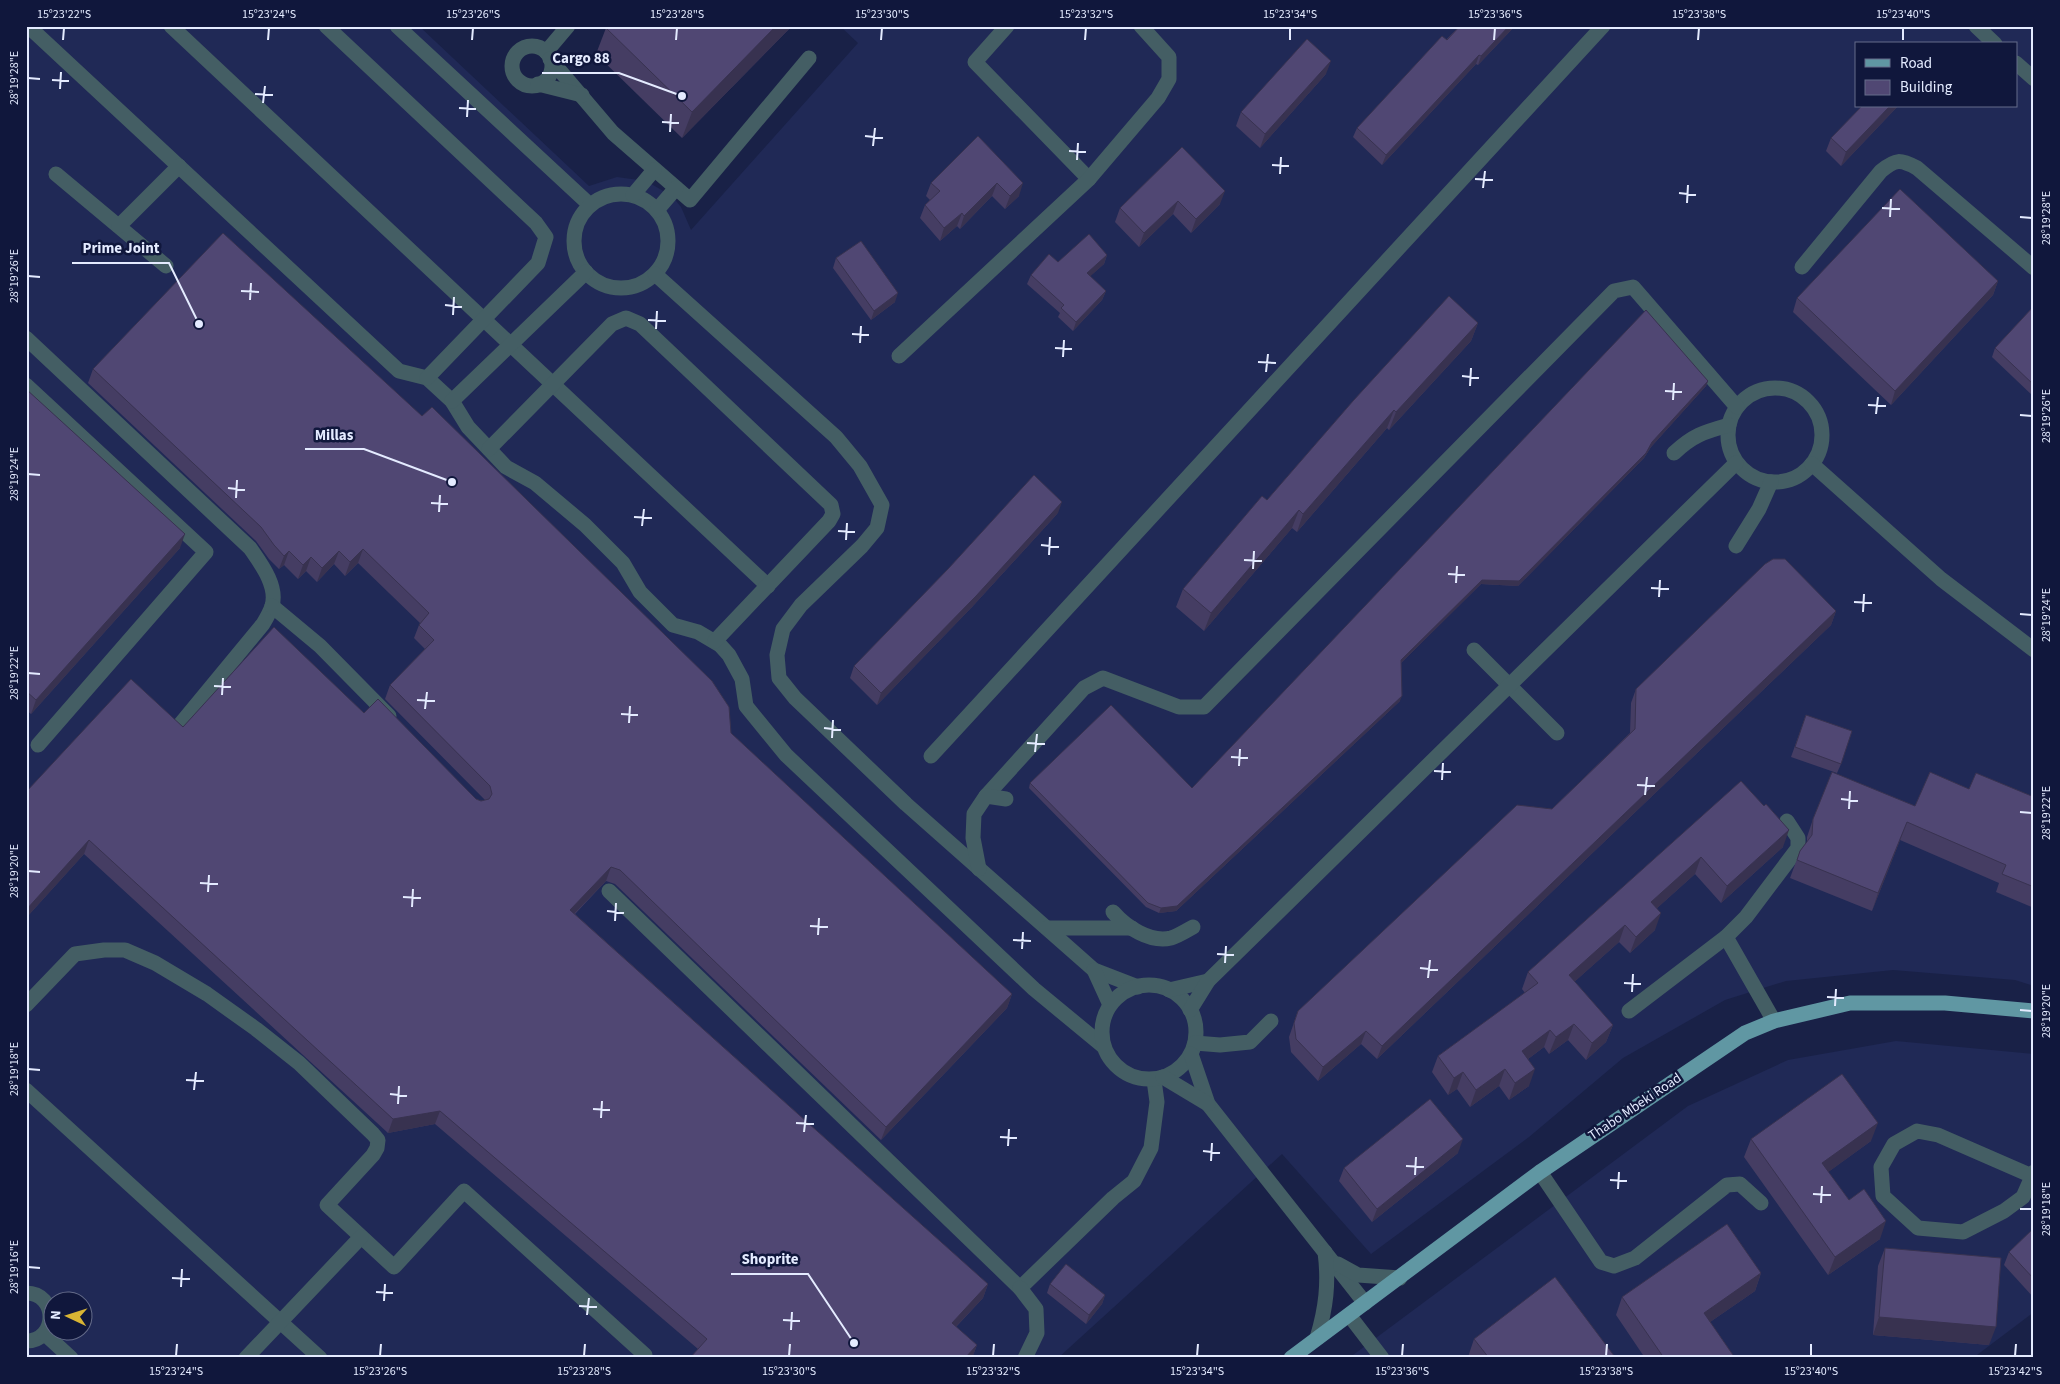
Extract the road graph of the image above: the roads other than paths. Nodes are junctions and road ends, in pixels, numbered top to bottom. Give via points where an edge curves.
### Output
1 (28, 26) edge
2 (171, 26) edge
3 (326, 26) edge
4 (397, 26) edge
5 (568, 26) edge
6 (1007, 26) edge
7 (1141, 26) edge
8 (1603, 26) edge
9 (1976, 26) edge
10 (1993, 42) edge
11 (548, 55) junction
12 (809, 58) dead end
13 (2018, 65) edge
14 (2034, 79) edge
15 (538, 84) junction
16 (582, 95) junction
17 (179, 166) junction
18 (654, 170) junction
19 (56, 174) dead end
20 (1089, 179) junction
21 (676, 188) junction
22 (632, 195) junction
23 (590, 205) junction
24 (657, 210) junction
25 (119, 226) junction
26 (166, 266) dead end
27 (1802, 268) dead end
28 (2034, 268) edge
29 (586, 272) junction
30 (655, 274) junction
31 (483, 318) junction
32 (26, 338) edge
33 (511, 344) junction
34 (899, 356) dead end
35 (427, 378) junction
36 (552, 384) junction
37 (26, 385) edge
38 (452, 401) junction
39 (1737, 407) junction
40 (1729, 425) junction
41 (489, 449) junction
42 (1674, 453) dead end
43 (1736, 463) junction
44 (1812, 464) junction
45 (1771, 482) junction
46 (1736, 546) dead end
47 (768, 586) junction
48 (272, 606) junction
49 (715, 641) junction
50 (1474, 650) dead end
51 (2034, 650) edge
52 (1510, 685) junction
53 (399, 726) edge
54 (178, 727) edge
55 (1558, 733) dead end
56 (38, 745) dead end
57 (930, 756) dead end
58 (986, 796) junction
59 (1006, 799) dead end
60 (1788, 821) dead end
61 (979, 869) junction
62 (609, 891) dead end
63 (1113, 912) dead end
64 (1046, 928) junction
65 (1132, 928) junction
66 (1193, 928) dead end
67 (1726, 937) junction
68 (1094, 970) junction
69 (1208, 981) junction
70 (1138, 987) junction
71 (1169, 990) junction
72 (1110, 1004) junction
73 (26, 1005) edge
74 (1190, 1010) junction
75 (1629, 1011) dead end
76 (2034, 1012) edge
77 (1271, 1021) dead end
78 (1774, 1021) junction
79 (1103, 1046) junction
80 (1193, 1048) junction
81 (1158, 1078) junction
82 (26, 1090) edge
83 (1208, 1104) junction
84 (1540, 1172) junction
85 (2033, 1174) edge
86 (1761, 1204) dead end
87 (361, 1237) junction
88 (1324, 1251) junction
89 (1400, 1278) junction
90 (1020, 1288) junction
91 (26, 1293) edge
92 (42, 1299) edge
93 (1365, 1303) junction
94 (1350, 1315) junction
95 (280, 1322) junction
96 (42, 1335) edge
97 (1317, 1338) junction
98 (26, 1341) edge
99 (53, 1342) edge
100 (71, 1358) edge
101 (246, 1358) edge
102 (320, 1358) edge
103 (642, 1358) edge
104 (1025, 1358) edge
105 (1291, 1358) edge
106 (1382, 1358) edge

1 - 17 lane
2 - 31 lane
3 - 31 lane via 536,223 546,237 538,263
4 - 23 lane
5 - 11 lane
6 - 20 lane via 975,62
7 - 20 lane via 1169,57 1169,79 1158,98
8 - 57 lane
9 - 10 lane
11 - 15 lane via 549,74
11 - 15 lane via 532,46 518,51 514,57 513,72 517,79 523,83
11 - 16 lane
12 - 21 lane via 690,200
13 - 14 lane
15 - 16 lane
16 - 18 lane via 613,133
17 - 25 lane
17 - 35 lane via 399,371
18 - 21 lane
18 - 22 lane
19 - 25 lane
20 - 34 lane
21 - 24 lane
22 - 23 lane via 610,194
22 - 24 lane via 642,198
23 - 29 lane via 578,222 574,243
24 - 30 lane via 667,227 668,237 666,257
25 - 26 lane
27 - 28 lane via 1882,171 1892,162 1903,161 1917,168
29 - 30 lane via 604,285 626,288 647,281
29 - 33 lane
30 - 61 lane via 836,437 860,466 882,505 877,528 801,605 783,629 777,655 779,678 795,698
31 - 33 lane
31 - 35 lane
32 - 48 lane via 250,548 265,570 272,589
33 - 36 lane
33 - 38 lane
35 - 38 lane
36 - 41 lane
36 - 47 lane
36 - 47 lane via 612,324 626,318 640,324 676,357 832,505 833,514 829,521
37 - 56 lane via 206,552
38 - 41 lane via 468,426
39 - 40 lane
39 - 44 lane via 1744,399 1765,389 1788,389 1800,394 1820,421 1822,443
39 - 58 lane via 1633,287 1614,291 1204,707 1179,707 1103,678 1084,688
40 - 42 lane via 1688,440
40 - 43 lane via 1730,451
41 - 49 lane via 506,467 535,483 586,525 623,563 640,592 673,625
43 - 45 lane via 1752,476
43 - 52 lane
44 - 45 lane via 1793,479
44 - 51 lane via 1941,579
45 - 46 lane
47 - 49 lane
48 - 53 lane via 320,646
48 - 54 lane via 263,624
49 - 79 lane via 737,667 746,706 786,755 1034,989
50 - 52 lane
52 - 55 lane
52 - 69 lane
58 - 59 lane
58 - 61 lane via 974,814 973,838
60 - 67 lane via 1798,838 1798,848 1746,917
61 - 64 lane
62 - 90 lane
63 - 65 lane via 1122,923
64 - 65 lane
64 - 68 lane
65 - 66 lane via 1148,937 1171,938
67 - 75 lane
67 - 78 lane
68 - 70 lane
68 - 72 lane
69 - 71 lane
69 - 74 lane
70 - 71 lane via 1148,985
70 - 72 lane via 1122,993
71 - 74 lane
72 - 79 lane via 1101,1027
73 - 87 lane via 76,954 104,950 125,950 156,963 207,994 299,1063 378,1140 373,1155 327,1205
74 - 80 lane via 1196,1022
76 - 78 main road, Thabo Mbeki Road via 1945,1003 1850,1003
77 - 80 lane via 1250,1042
78 - 84 main road, Thabo Mbeki Road via 1745,1033
79 - 81 lane via 1122,1071 1141,1080
80 - 81 lane via 1182,1066
80 - 83 lane
81 - 83 lane
81 - 90 lane via 1151,1148 1134,1181
82 - 95 lane
83 - 88 lane
84 - 86 lane via 1601,1262 1614,1266 1635,1258 1727,1185 1740,1184
84 - 89 main road, Thabo Mbeki Road
85 - 85 lane via 2023,1197 2004,1211 1963,1232 1918,1228 1883,1196 1881,1167 1894,1144 1917,1131 1938,1135
87 - 95 lane
87 - 103 lane via 394,1267 464,1190 645,1355
88 - 89 lane via 1339,1265 1358,1275
88 - 93 lane
88 - 97 lane via 1328,1295
89 - 93 main road, Thabo Mbeki Road
90 - 104 lane via 1036,1309 1037,1333
91 - 92 lane
93 - 94 main road, Thabo Mbeki Road
94 - 97 main road, Thabo Mbeki Road
94 - 106 lane
95 - 101 lane
95 - 102 lane
96 - 98 lane
97 - 105 main road, Thabo Mbeki Road
99 - 100 lane

